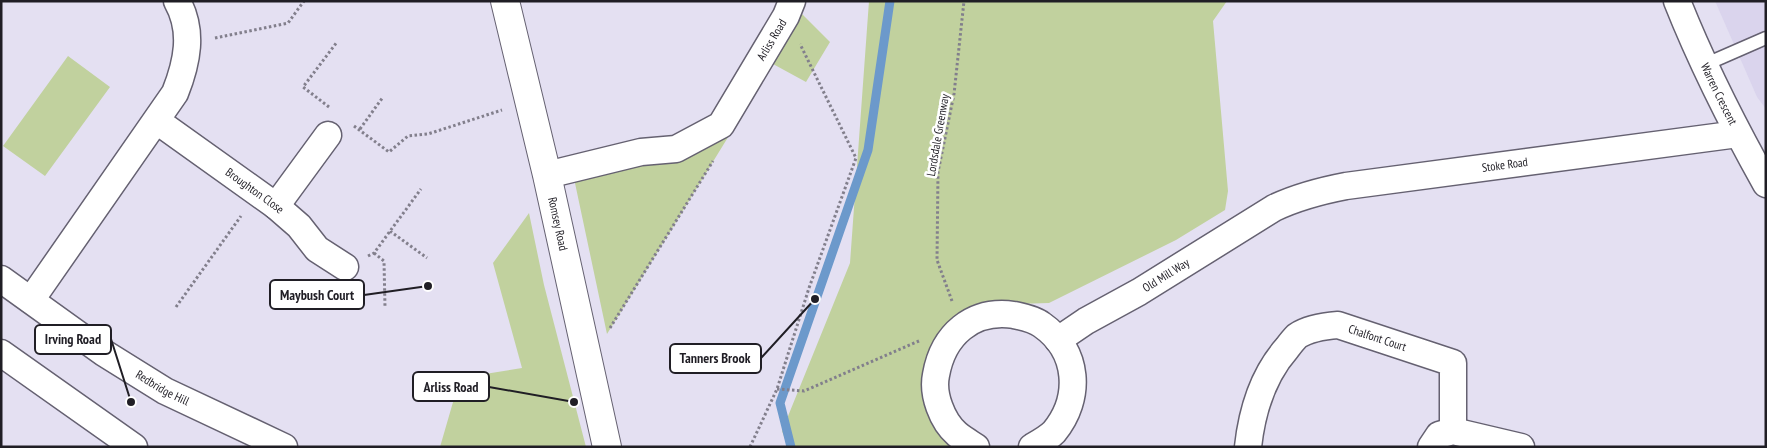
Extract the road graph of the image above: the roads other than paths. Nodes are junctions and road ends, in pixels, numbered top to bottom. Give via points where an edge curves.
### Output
1 (177, 1) edge
2 (504, 1) edge
3 (1677, 1) edge
4 (789, 9) edge
5 (1766, 38) edge
6 (1704, 65) junction
7 (156, 121) junction
8 (338, 128) road end
9 (1738, 134) junction
10 (547, 175) junction
11 (1766, 184) edge
12 (267, 199) junction
13 (1274, 208) joint
14 (345, 267) road end
15 (1, 278) edge
16 (31, 300) junction
17 (1058, 340) junction
18 (1, 353) edge
19 (1453, 432) junction
20 (134, 447) edge
21 (284, 447) edge
22 (607, 447) edge
23 (976, 447) edge
24 (1032, 447) edge
25 (1248, 447) edge
26 (1431, 447) edge
27 (1521, 447) edge

1 - 7 street via 183,12 187,44 183,72 175,93
2 - 10 main road, Romsey Road
3 - 6 street, Warren Crescent
4 - 10 street, Arliss Road via 721,125 676,149 641,152
5 - 6 lane
6 - 9 street, Warren Crescent
7 - 12 street, Broughton Close
7 - 16 street
8 - 12 street
9 - 11 street, Warren Crescent
9 - 13 street, Stoke Road via 1346,186 1293,199
10 - 22 main road, Romsey Road
12 - 14 street, Broughton Close via 299,226 317,249
13 - 17 street, Old Mill Way
15 - 16 street, Redbridge Hill
16 - 21 street, Redbridge Hill via 104,353 165,391
17 - 23 street via 1042,324 1001,313 962,327 951,338 939,359 934,383 942,414 956,434
17 - 24 street via 1074,375 1072,399 1052,433
18 - 20 street
19 - 25 street, Chalfont Court via 1453,363 1338,325 1318,327 1298,336 1277,359 1262,388
19 - 26 street via 1439,435
19 - 27 street

